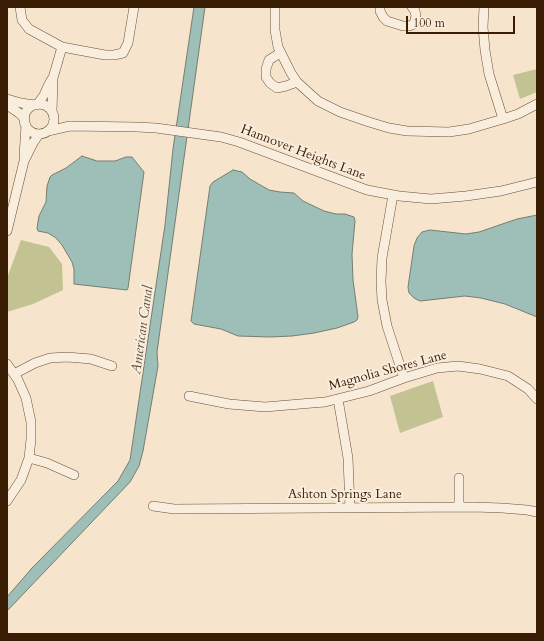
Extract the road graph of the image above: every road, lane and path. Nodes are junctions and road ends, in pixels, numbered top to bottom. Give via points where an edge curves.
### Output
1 (20, 7) edge
2 (134, 7) edge
3 (275, 7) edge
4 (380, 7) edge
5 (412, 7) edge
6 (484, 7) edge
7 (62, 47) junction
8 (280, 52) junction
9 (53, 78) junction
10 (297, 82) junction
11 (7, 99) edge
12 (537, 104) edge
13 (7, 105) edge
14 (36, 105) junction
15 (53, 114) junction
16 (503, 119) junction
17 (25, 122) junction
18 (70, 126) junction
19 (44, 132) junction
20 (24, 161) junction
21 (537, 176) edge
22 (537, 182) edge
23 (526, 184) junction
24 (393, 195) junction
25 (7, 231) edge
26 (7, 364) edge
27 (112, 366) dead end
28 (14, 374) junction
29 (404, 378) junction
30 (189, 396) dead end
31 (338, 398) junction
32 (537, 399) edge
33 (29, 458) junction
34 (74, 475) dead end
35 (458, 478) dead end
36 (7, 501) edge
37 (153, 506) dead end
38 (459, 507) junction
39 (350, 508) junction
40 (537, 512) edge

1 - 7 street via 22,20 29,29
2 - 7 street via 128,43 123,53 105,54
3 - 8 street via 275,30
4 - 5 street via 387,21 403,26 409,26 416,21 416,11
6 - 16 street via 485,50 489,74
7 - 9 street
8 - 10 street
8 - 10 street via 269,60 266,77 277,88
9 - 14 street
9 - 15 street
10 - 16 street via 318,101 340,112 389,128 449,132
11 - 14 street
12 - 16 street
13 - 17 street via 19,113
14 - 15 street via 46,106
14 - 17 street via 28,109
15 - 18 street, Hannover Heights Lane via 63,124
15 - 19 street via 53,124
17 - 19 street via 32,132
17 - 20 street
18 - 19 street, Hannover Heights Lane
18 - 24 street, Hannover Heights Lane via 174,130 239,142 367,190
19 - 20 street via 33,143
20 - 25 street
21 - 23 street, Hannover Heights Lane
22 - 23 street, Hannover Heights Lane
23 - 24 street, Hannover Heights Lane via 501,191 431,199
24 - 29 street via 382,258 382,300 387,326
26 - 28 street
27 - 28 street via 91,359 50,358
28 - 33 street via 26,398 31,422
29 - 31 street, Magnolia Shores Lane via 370,391
29 - 32 street, Magnolia Shores Lane via 437,368 480,368 508,376
30 - 31 street, Magnolia Shores Lane via 229,404 265,407 325,402
31 - 39 street via 348,458
33 - 34 street
33 - 36 street via 20,480
35 - 38 street
37 - 39 street, Ashton Springs Lane via 174,509
38 - 39 street, Ashton Springs Lane
38 - 40 street, Ashton Springs Lane

